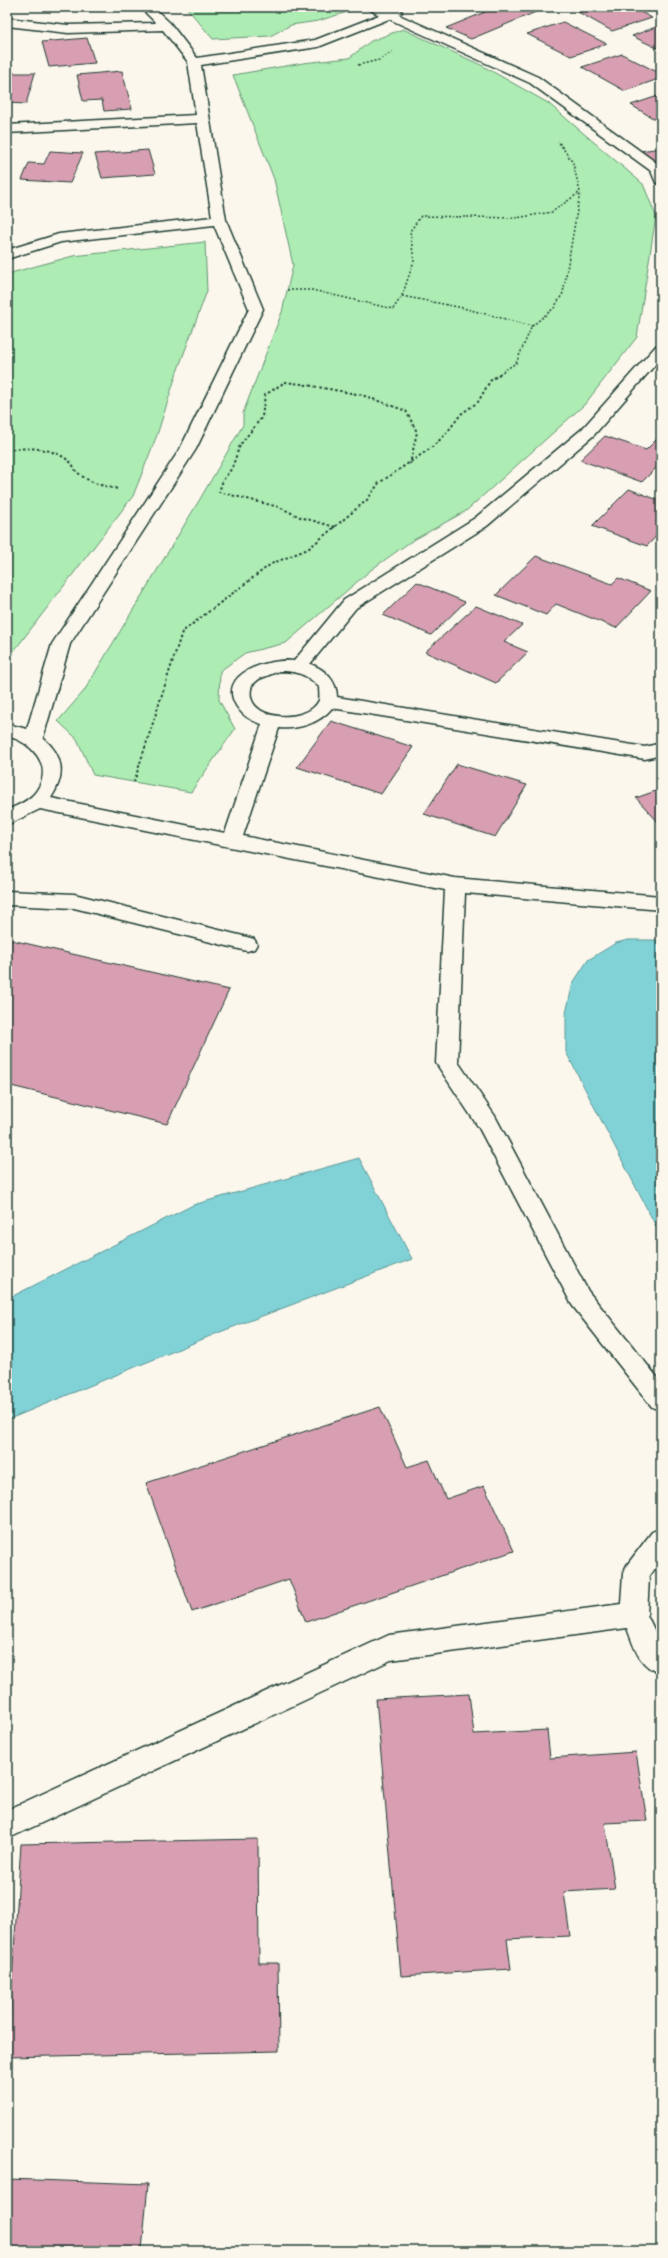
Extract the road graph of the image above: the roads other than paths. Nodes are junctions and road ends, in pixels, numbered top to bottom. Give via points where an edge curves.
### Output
1 (146, 7) edge
2 (372, 7) edge
3 (408, 7) edge
4 (389, 15) junction
5 (7, 22) edge
6 (166, 26) junction
7 (194, 62) junction
8 (203, 119) junction
9 (7, 129) edge
10 (661, 180) edge
11 (219, 220) junction
12 (7, 255) edge
13 (661, 349) edge
14 (298, 666) junction
15 (328, 701) junction
16 (272, 721) junction
17 (7, 730) edge
18 (33, 739) junction
19 (661, 749) edge
20 (38, 802) junction
21 (7, 821) edge
22 (232, 841) junction
23 (455, 885) junction
24 (7, 898) edge
25 (661, 904) edge
26 (247, 944) dead end
27 (661, 1400) edge
28 (661, 1540) edge
29 (634, 1615) junction
30 (661, 1661) edge
31 (7, 1825) edge

1 - 6 street
2 - 4 street
3 - 4 street
4 - 7 street via 318,43
4 - 10 street via 534,80 657,169
5 - 6 street via 68,29
6 - 7 street
7 - 8 street
8 - 9 street
8 - 11 street
11 - 12 street via 59,238
11 - 18 street via 256,309 188,449 61,644
13 - 14 street via 588,432 481,522 350,604
14 - 15 street via 318,674 328,686
14 - 16 street via 279,665 260,670 246,679 240,691 243,704 254,715
15 - 16 street via 316,714 296,721
15 - 19 street via 645,754
16 - 22 street
17 - 18 street
18 - 20 street via 47,751 54,768 48,790
20 - 21 street
20 - 22 street
22 - 23 street
23 - 25 street
23 - 27 street via 447,1063 487,1122 580,1298
24 - 26 street via 74,901
28 - 29 street via 636,1573
29 - 30 street via 650,1652
29 - 31 street via 389,1648

